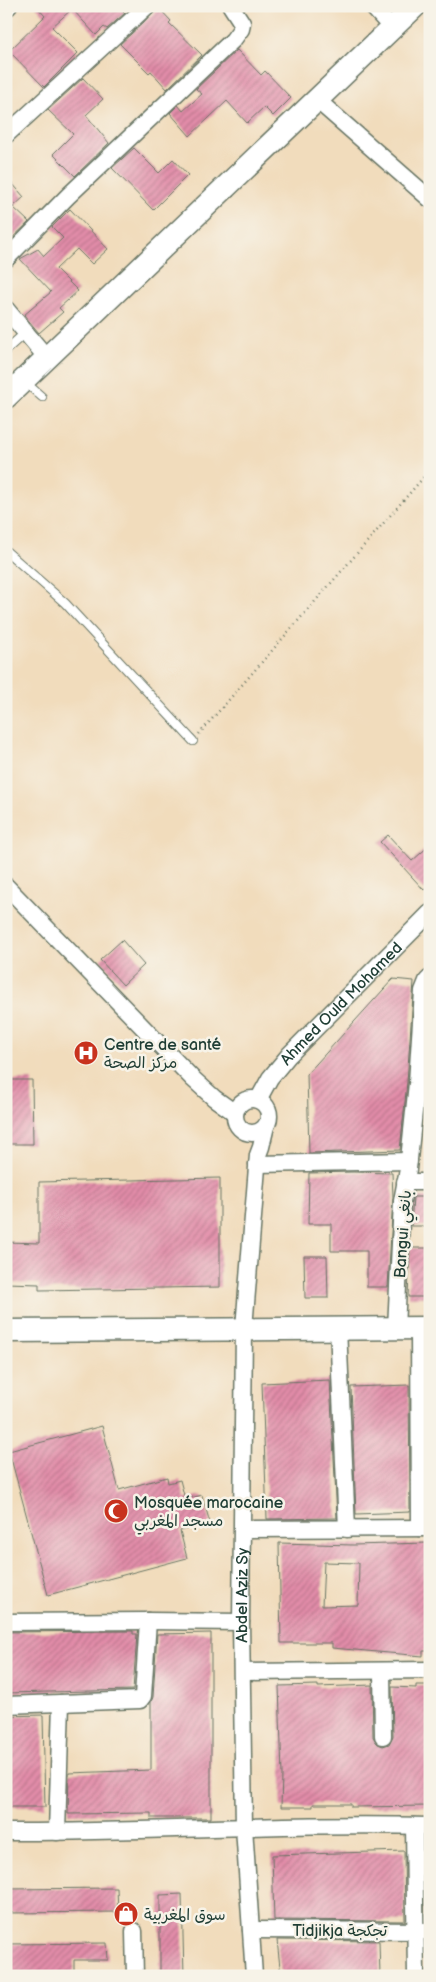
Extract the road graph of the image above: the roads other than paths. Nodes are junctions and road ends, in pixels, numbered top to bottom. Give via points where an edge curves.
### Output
1 (147, 6) edge
2 (231, 6) edge
3 (372, 6) edge
4 (415, 6) edge
5 (392, 28) junction
6 (317, 100) junction
7 (10, 126) edge
8 (430, 199) edge
9 (6, 259) edge
10 (6, 309) edge
11 (26, 332) junction
12 (6, 350) edge
13 (47, 358) junction
14 (14, 388) edge
15 (42, 397) dead end
16 (6, 551) edge
17 (193, 741) road end
18 (6, 886) edge
19 (430, 913) edge
20 (427, 984) edge
21 (424, 1082) edge
22 (258, 1100) junction
23 (235, 1113) junction
24 (266, 1126) junction
25 (242, 1131) junction
26 (257, 1160) junction
27 (409, 1161) junction
28 (405, 1182) junction
29 (430, 1182) edge
30 (244, 1328) junction
31 (338, 1328) junction
32 (424, 1328) edge
33 (396, 1329) junction
34 (6, 1331) edge
35 (425, 1528) edge
36 (243, 1529) junction
37 (347, 1529) junction
38 (148, 1621) junction
39 (6, 1622) edge
40 (241, 1622) junction
41 (430, 1670) edge
42 (382, 1671) junction
43 (243, 1672) junction
44 (61, 1704) junction
45 (6, 1705) edge
46 (383, 1736) dead end
47 (422, 1826) edge
48 (244, 1827) junction
49 (6, 1832) edge
50 (57, 1832) junction
51 (251, 1930) junction
52 (422, 1930) edge
53 (134, 1931) dead end
54 (135, 1976) edge
55 (254, 1976) edge
56 (416, 1976) edge

1 - 7 street
2 - 9 street via 242,23 232,40
3 - 5 street
4 - 5 main road
5 - 6 main road
6 - 8 street
6 - 13 main road
10 - 11 street
11 - 12 lane
11 - 13 street
13 - 14 main road
14 - 15 lane
16 - 17 lane via 65,603
18 - 23 street via 192,1078
19 - 22 street, Ahmed Ould Mohamed via 289,1055 270,1078
20 - 21 street, Bangui بانغي
21 - 27 street, Bangui بانغي
22 - 23 street via 246,1100
22 - 24 street via 264,1103 269,1114
23 - 25 street via 236,1123
24 - 25 street via 253,1134
24 - 26 street, Abdel Aziz Sy
25 - 26 street
26 - 27 street
26 - 30 street, Abdel Aziz Sy
27 - 28 street, Bangui بانغي
28 - 29 street
28 - 33 street, Bangui بانغي
30 - 31 main road
30 - 34 main road
30 - 36 street, Abdel Aziz Sy
31 - 33 main road
31 - 37 street
32 - 33 main road
32 - 35 street
35 - 37 street
36 - 37 street
36 - 40 street, Abdel Aziz Sy
38 - 39 street
38 - 40 street
38 - 44 street via 143,1696 140,1700
40 - 43 street, Abdel Aziz Sy
41 - 42 street
42 - 43 street
42 - 46 street
43 - 48 street, Abdel Aziz Sy
44 - 45 street
44 - 50 street
47 - 48 street
47 - 52 street
48 - 50 street
48 - 51 street, Abdel Aziz Sy
49 - 50 street
51 - 52 street, Tidjikja تجكجة
51 - 55 street, Abdel Aziz Sy
52 - 56 street
53 - 54 street

